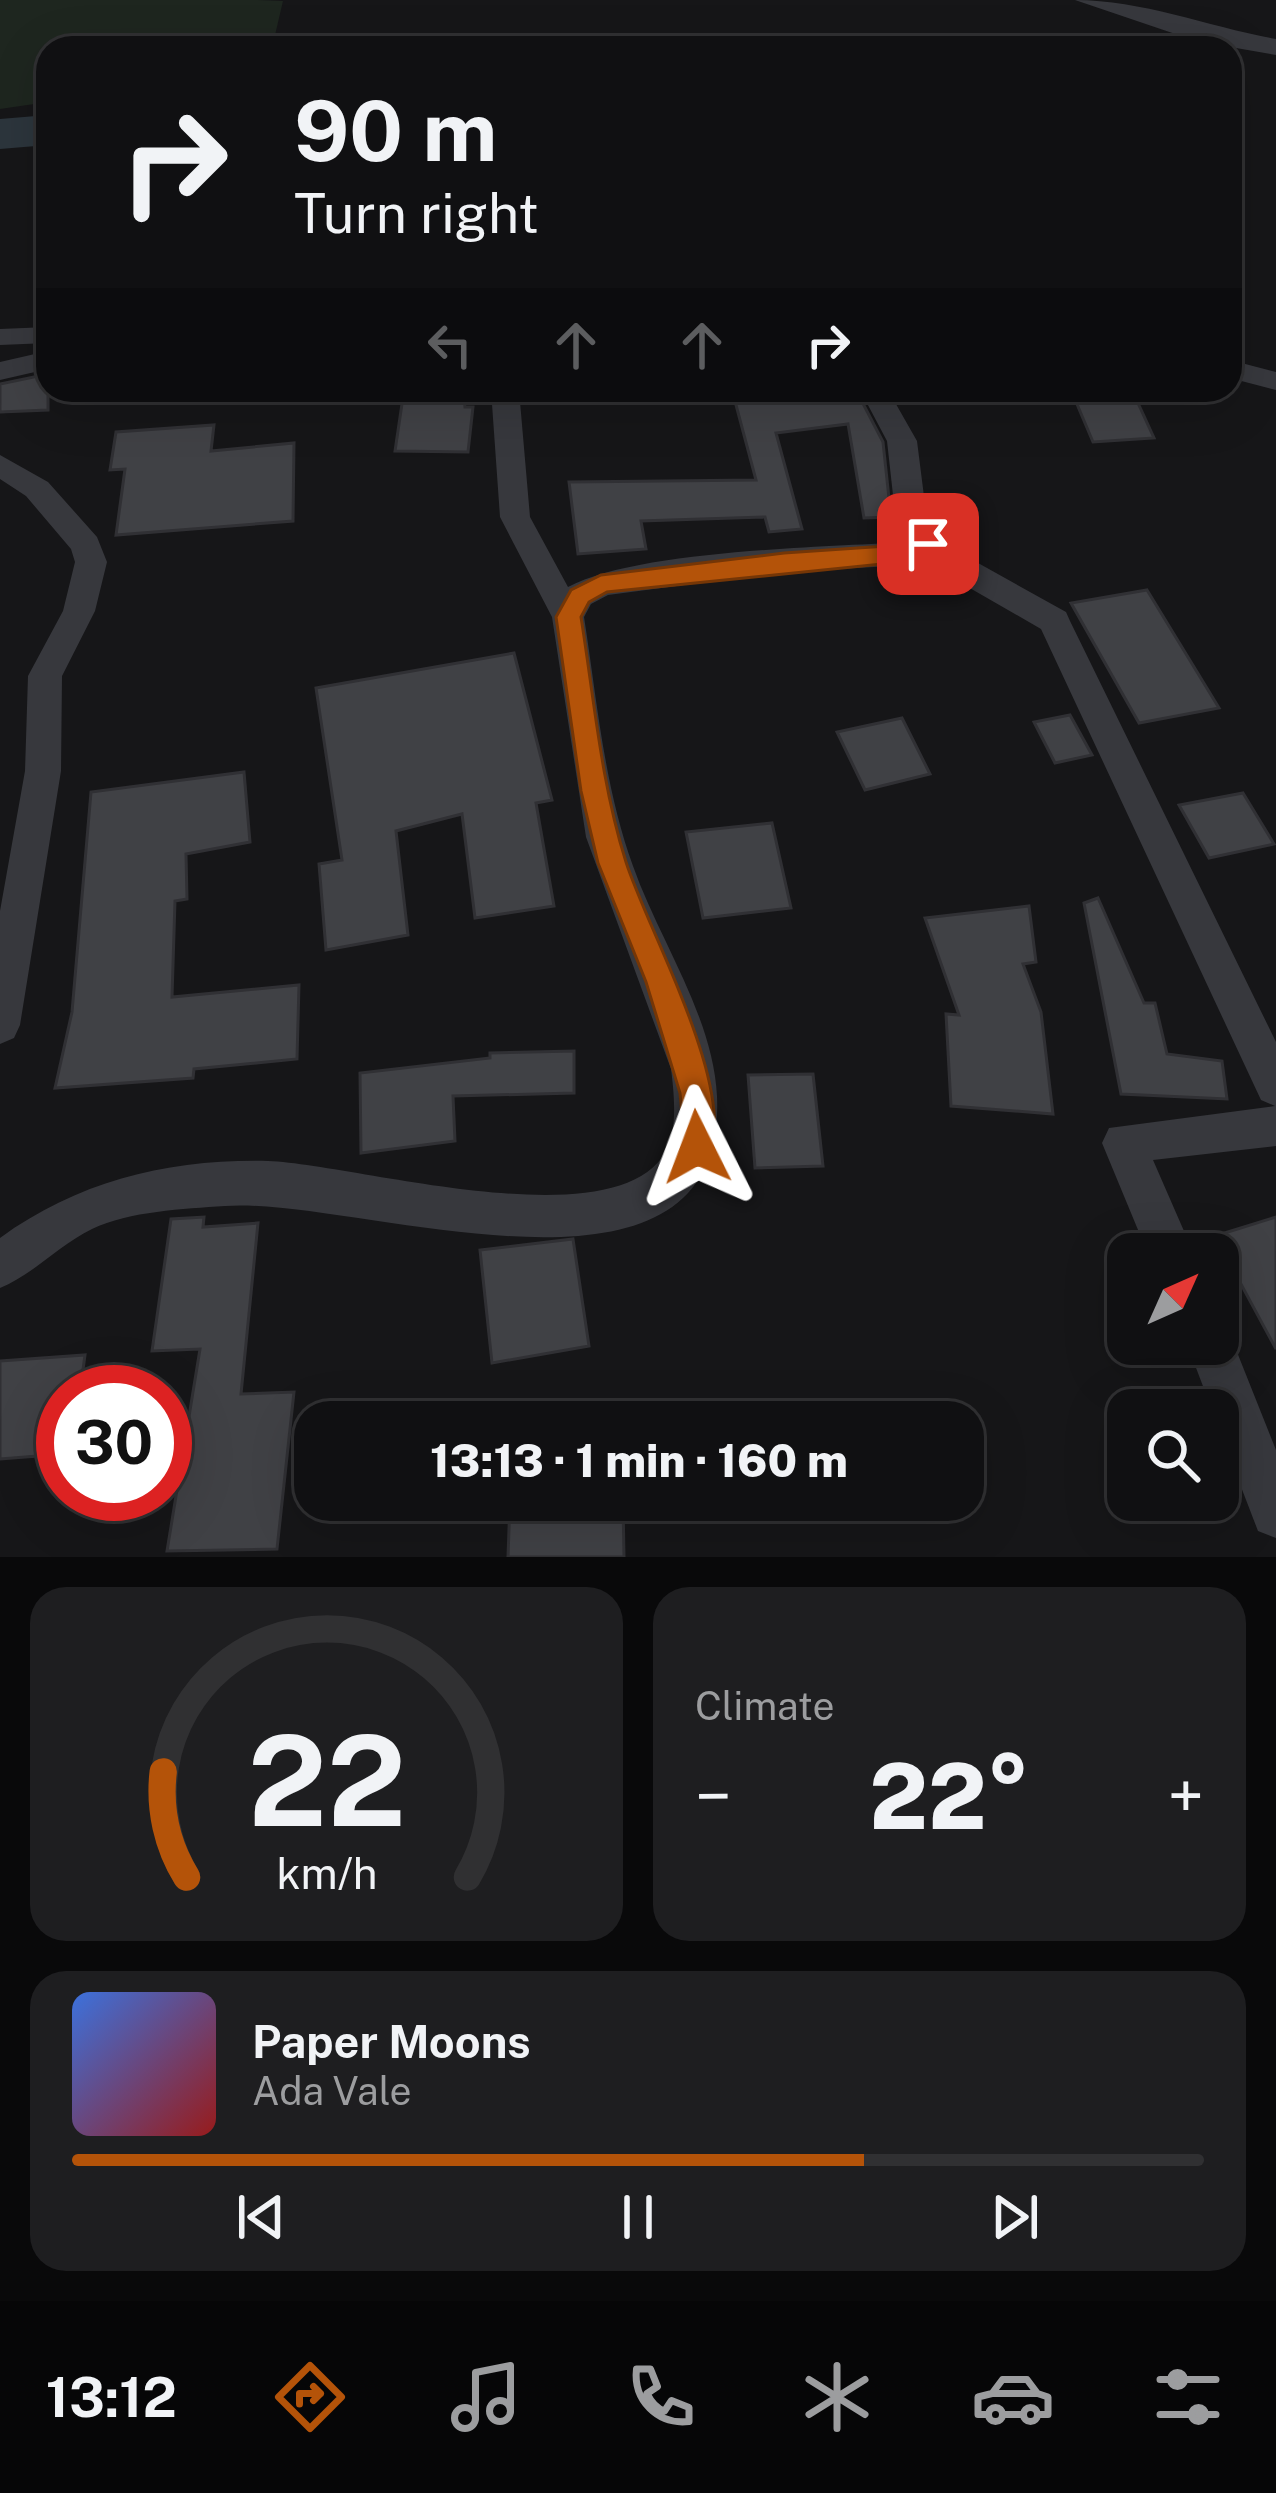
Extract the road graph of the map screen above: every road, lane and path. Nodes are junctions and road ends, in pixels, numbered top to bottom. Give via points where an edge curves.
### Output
1 (1088, 0) edge
2 (1212, 36) edge
3 (1242, 41) edge
4 (1276, 47) edge
5 (36, 336) edge
6 (0, 337) edge
7 (36, 363) edge
8 (0, 371) edge
9 (1242, 372) edge
10 (1276, 381) edge
11 (506, 402) edge
12 (881, 402) edge
13 (0, 465) edge
14 (933, 552) junction
15 (568, 617) junction
16 (0, 1025) edge
17 (1276, 1086) edge
18 (1276, 1126) edge
19 (1163, 1233) edge
20 (0, 1265) edge
21 (1218, 1365) edge
22 (1276, 1513) edge

1 - 2 street
3 - 4 street
5 - 6 street
7 - 8 street
9 - 10 street
11 - 15 street via 515,518
12 - 14 street via 902,441 912,522
13 - 16 street via 37,489 92,562 79,610 45,676 43,771
14 - 15 street via 601,584 579,596
14 - 17 street via 1054,621
15 - 20 street via 612,863 696,1093 697,1147 682,1178 660,1197 618,1212 563,1216 271,1183 135,1198 83,1209
18 - 19 street via 1124,1143
21 - 22 street

